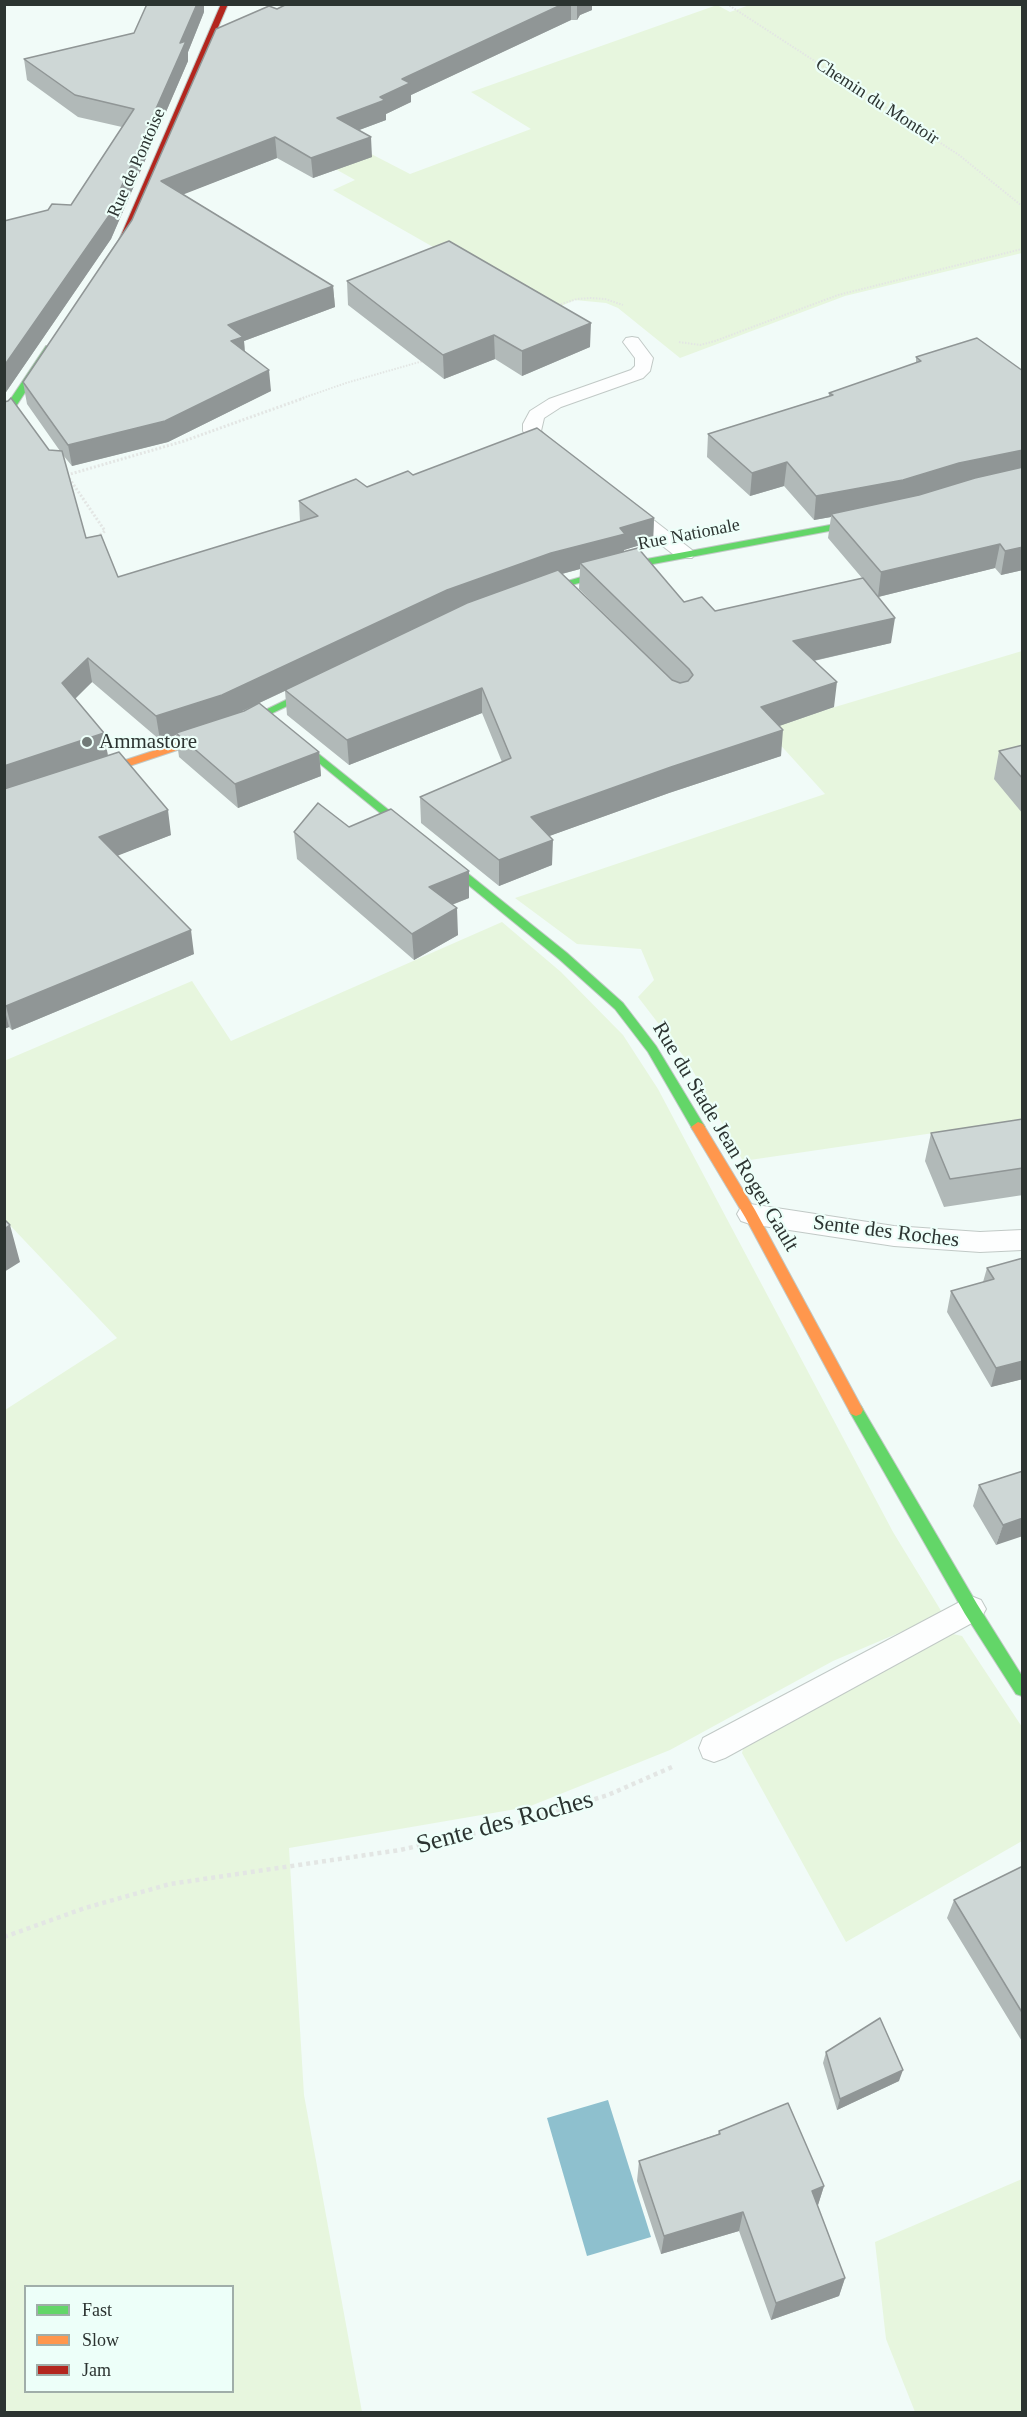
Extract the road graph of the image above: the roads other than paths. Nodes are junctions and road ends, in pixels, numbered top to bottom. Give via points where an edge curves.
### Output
1 (225, 4) edge
2 (97, 278) edge
3 (58, 334) edge
4 (632, 342) dead end
5 (9, 409) edge
6 (565, 461) edge
7 (64, 471) edge
8 (610, 496) edge
9 (883, 518) edge
10 (685, 554) junction
11 (560, 584) junction
12 (513, 599) edge
13 (577, 601) edge
14 (338, 678) edge
15 (265, 714) junction
16 (4, 804) edge
17 (750, 1214) junction
18 (1023, 1240) edge
19 (971, 1609) junction
20 (1023, 1689) edge
21 (714, 1748) road end

1 - 2 street, Rue de Pontoise via 123,240
3 - 5 street
4 - 6 lane via 644,358 644,367 638,374 555,403 536,415 532,431
5 - 7 lane
8 - 10 lane
9 - 10 street, Rue Nationale
10 - 11 street, Rue Nationale
11 - 12 street, Rue Nationale
11 - 13 lane
14 - 15 street
15 - 16 street
15 - 17 street, Rue du Stade Jean Roger Gault via 619,1006 652,1049
17 - 18 lane, Sente des Roches via 904,1237 980,1242
17 - 19 street, Rue du Stade Jean Roger Gault via 891,1473
19 - 20 street, Rue du Stade Jean Roger Gault
19 - 21 lane

